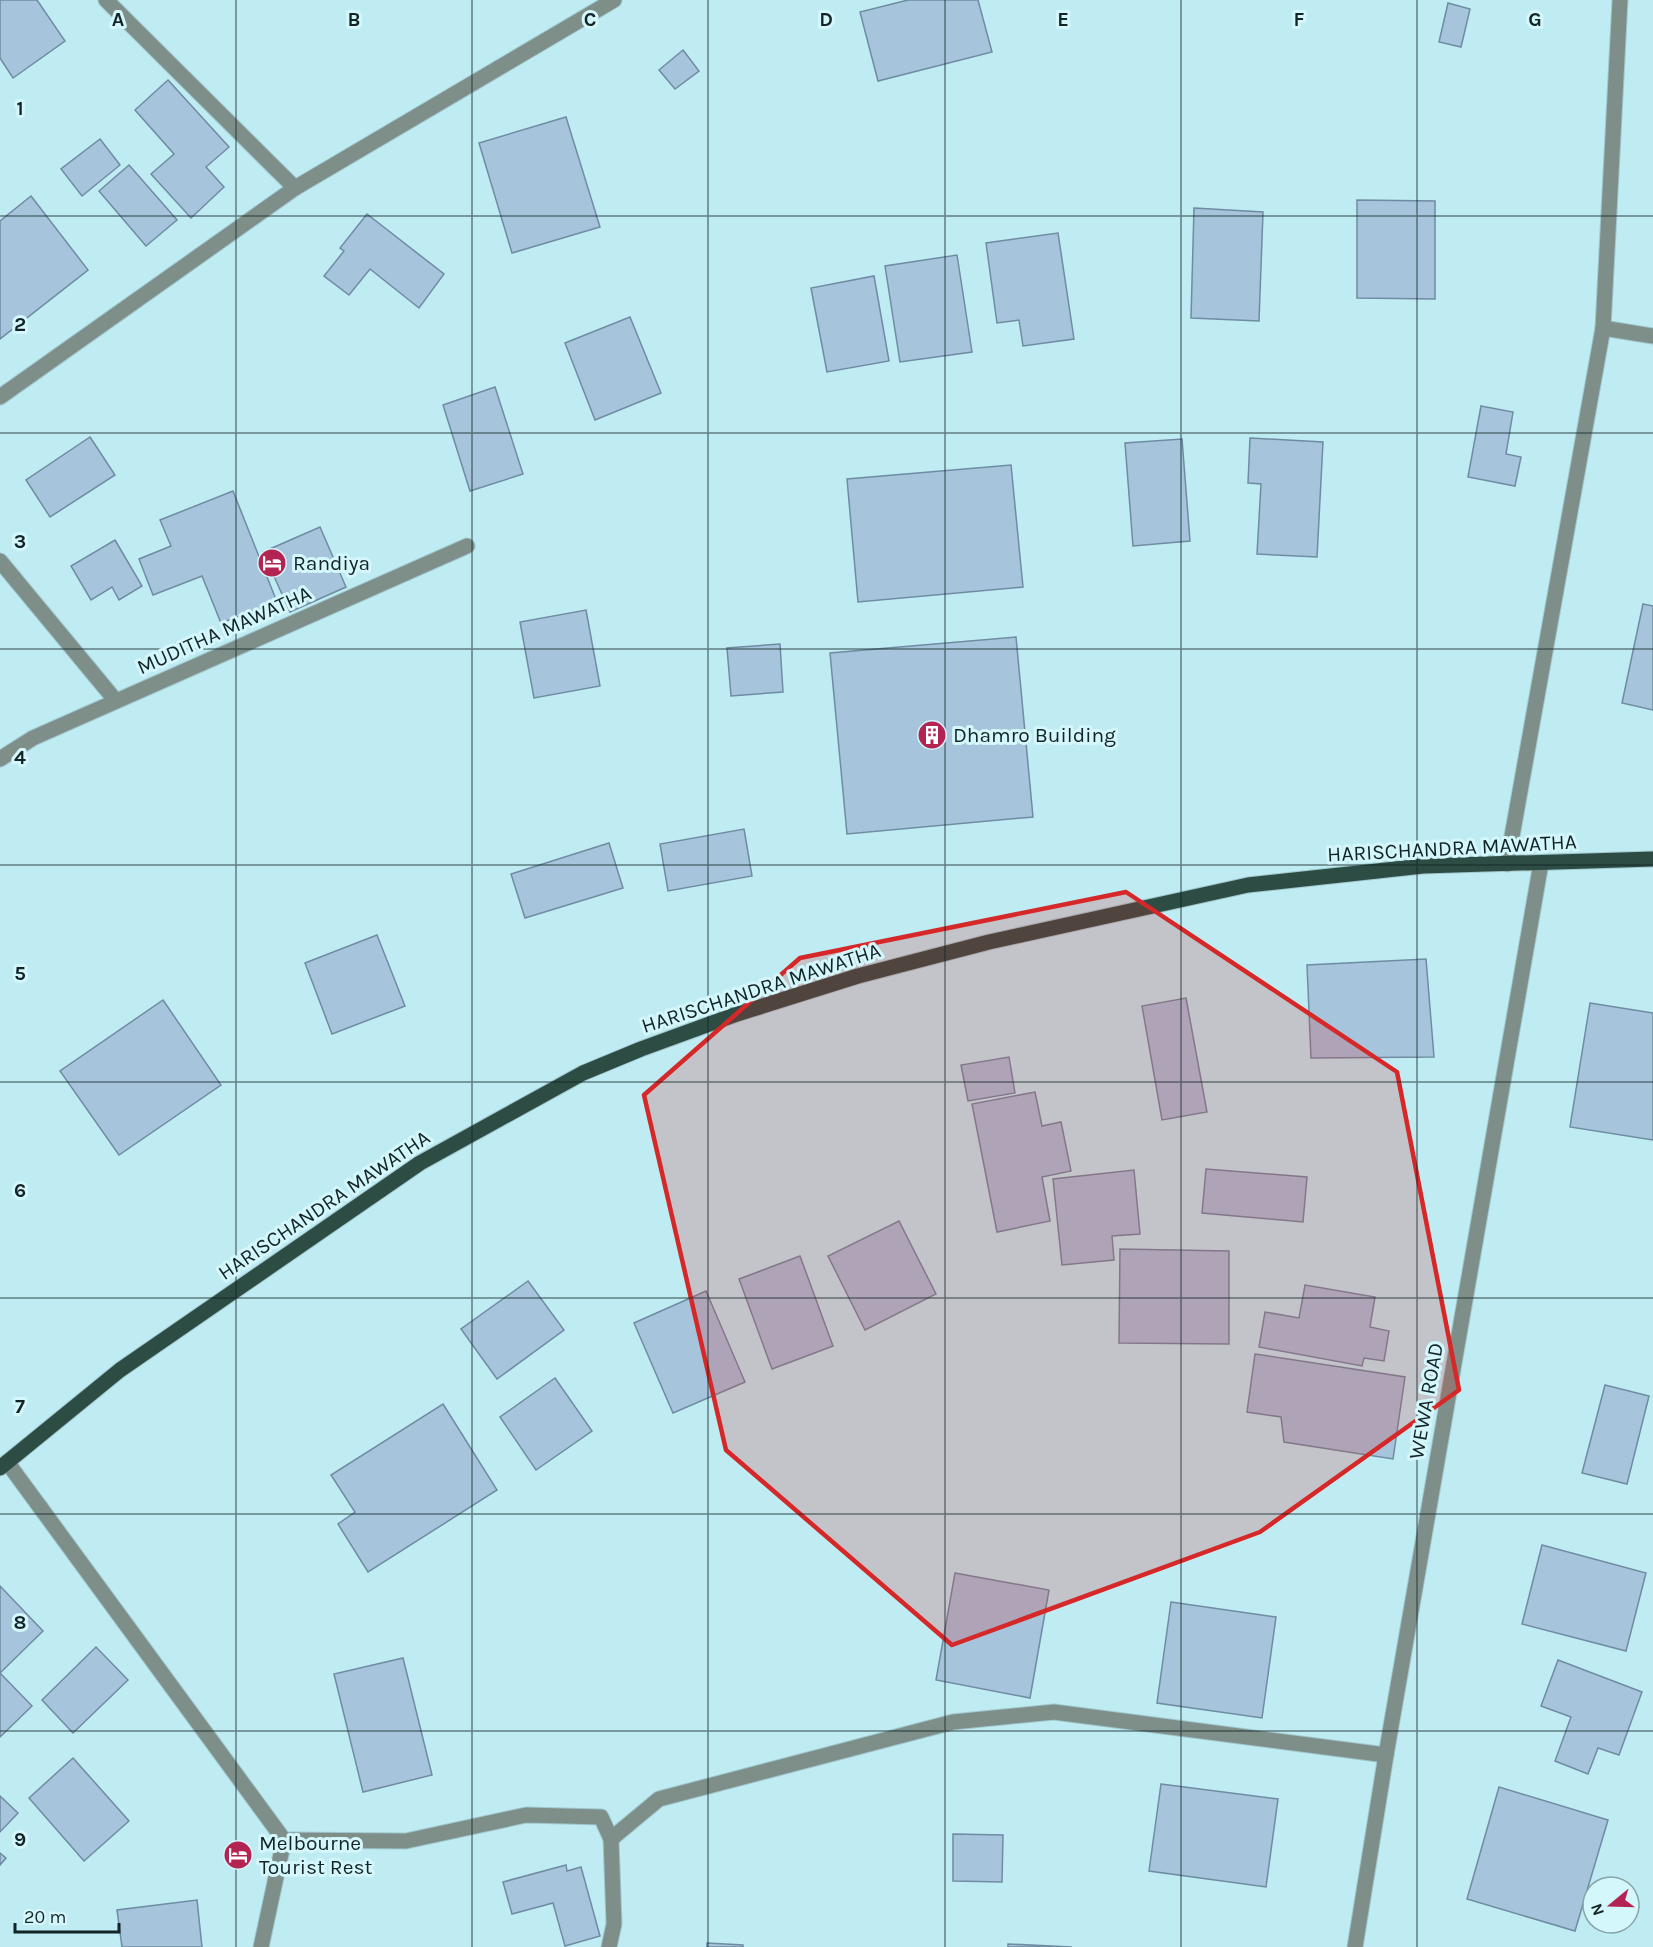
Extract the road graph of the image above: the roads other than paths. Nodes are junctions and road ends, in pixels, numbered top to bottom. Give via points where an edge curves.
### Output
1 (106, 0) edge
2 (614, 0) edge
3 (1620, 0) edge
4 (295, 188) junction
5 (1603, 328) junction
6 (1653, 336) edge
7 (0, 397) edge
8 (467, 546) dead end
9 (0, 561) edge
10 (116, 701) junction
11 (0, 759) edge
12 (1653, 859) edge
13 (1541, 863) junction
14 (1506, 864) junction
15 (4, 1465) edge
16 (1386, 1755) junction
17 (611, 1839) junction
18 (284, 1840) junction
19 (261, 1947) edge
20 (609, 1947) edge
21 (1355, 1947) edge

1 - 4 street
2 - 4 street
3 - 5 street
4 - 7 street
5 - 6 street
5 - 14 street
8 - 10 street, MUDITHA MAWATHA
9 - 10 street
10 - 11 street, MUDITHA MAWATHA via 33,738
12 - 13 main road, HARISCHANDRA MAWATHA
13 - 14 main road, HARISCHANDRA MAWATHA
13 - 16 street, WEWA ROAD
14 - 15 main road, HARISCHANDRA MAWATHA via 1423,866 1248,885 989,942 858,976 641,1049 583,1073 420,1162 120,1370
15 - 18 street via 40,1507
16 - 17 street via 1054,1712 964,1721 659,1799
16 - 21 street, WEWA ROAD
17 - 18 street via 602,1817 526,1815 406,1841
17 - 20 street via 614,1924
18 - 19 street

